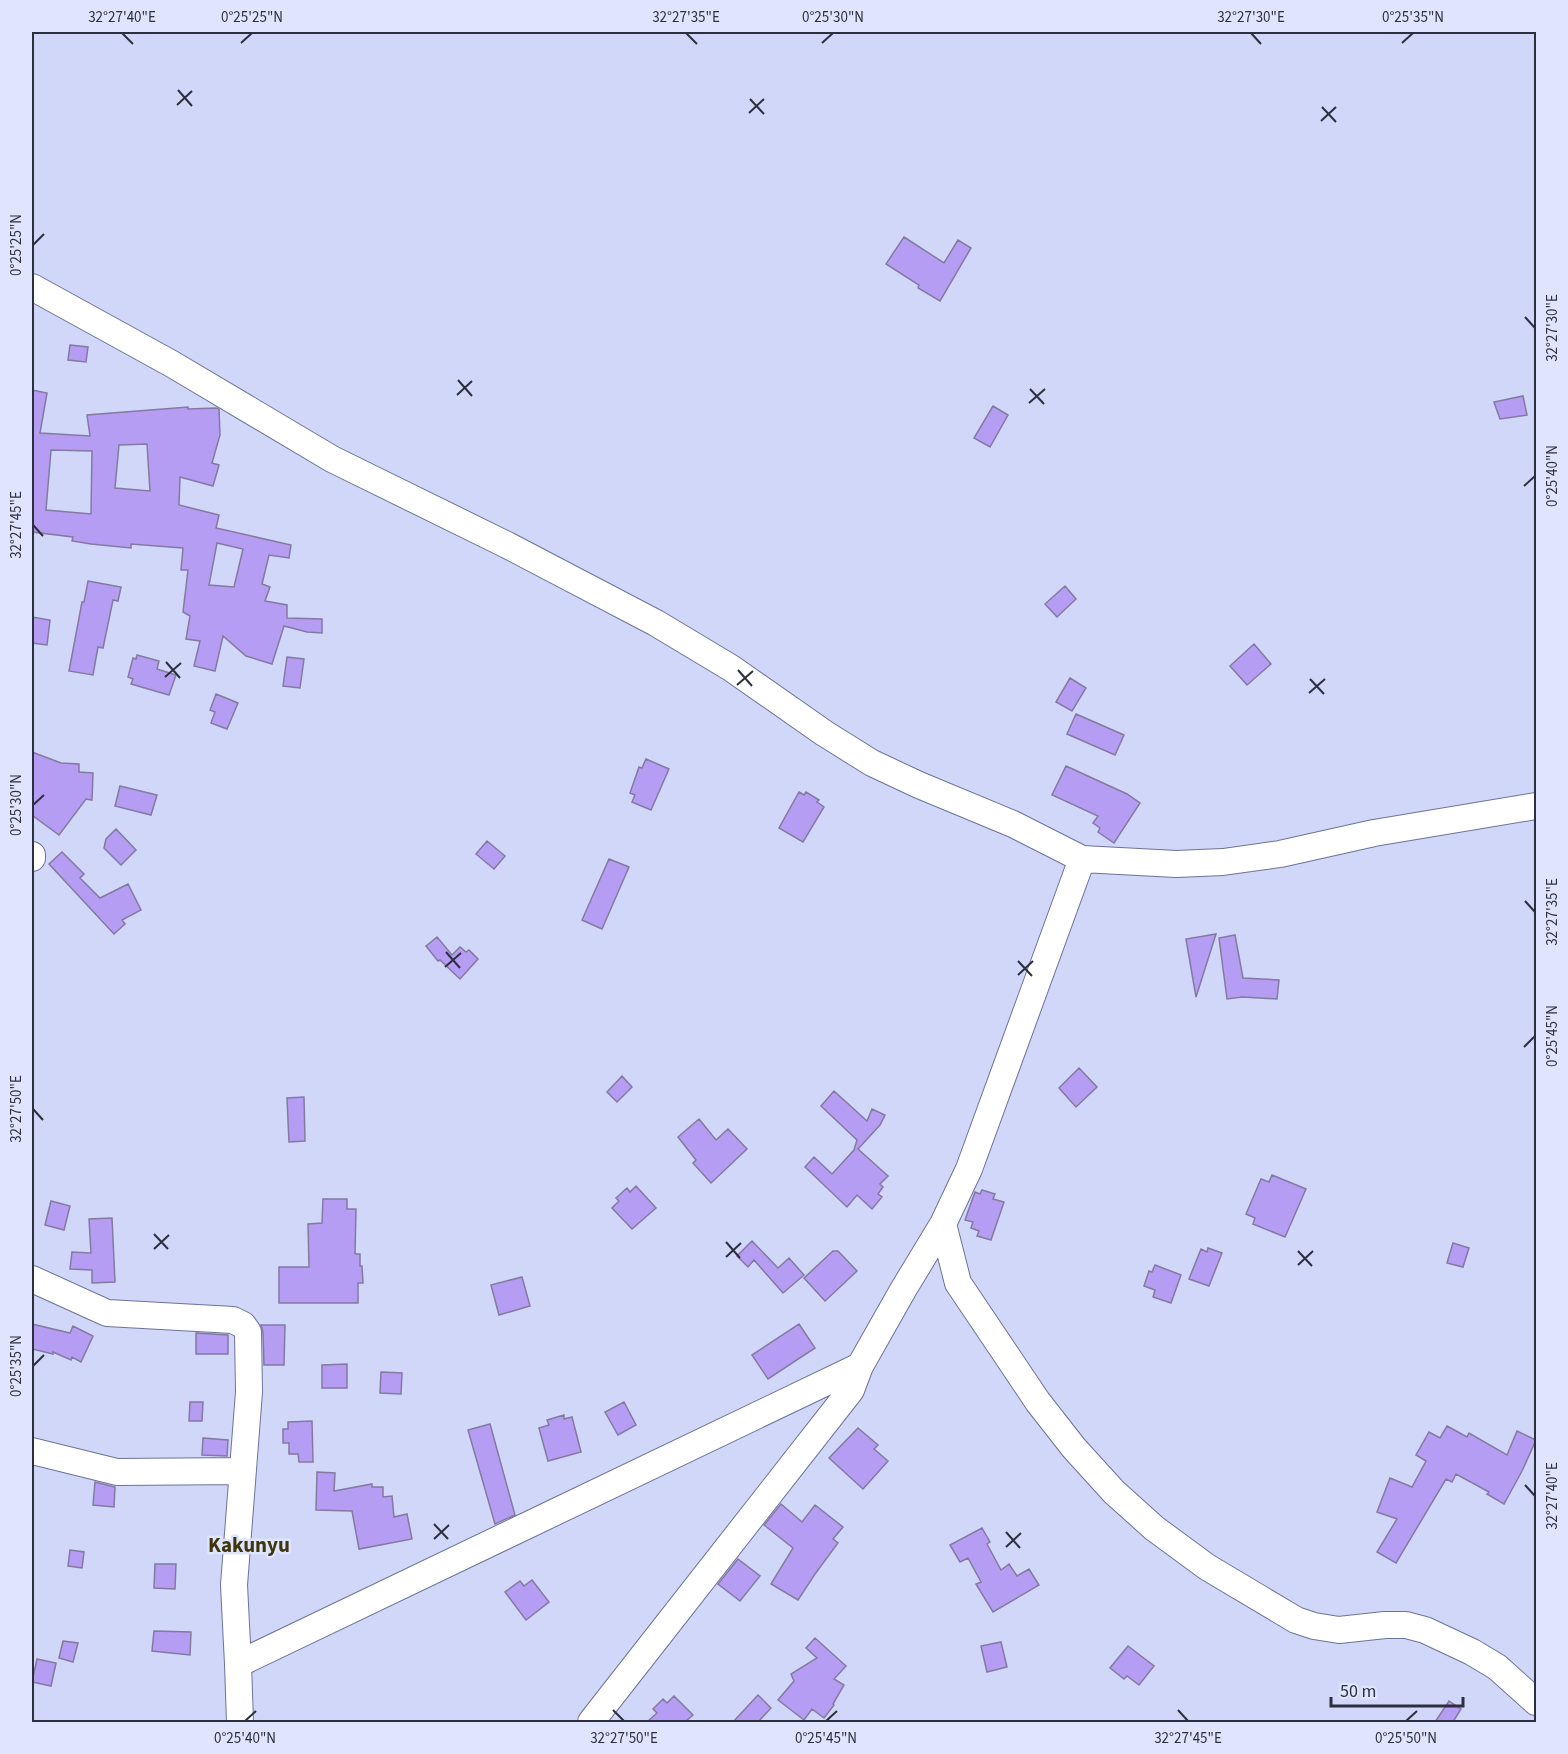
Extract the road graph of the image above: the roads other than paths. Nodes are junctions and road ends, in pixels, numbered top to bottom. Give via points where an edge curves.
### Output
1 (32, 287) edge
2 (1536, 806) edge
3 (1082, 859) junction
4 (943, 1224) junction
5 (32, 1279) edge
6 (860, 1366) junction
7 (32, 1451) edge
8 (243, 1471) junction
9 (238, 1664) junction
10 (1536, 1702) edge
11 (240, 1722) edge
12 (591, 1722) edge

1 - 3 street via 332,459 656,623 731,668 872,763 1013,824
2 - 3 street via 1223,862
3 - 4 street via 969,1169
4 - 6 street
4 - 10 street via 958,1283 1038,1402 1113,1492 1154,1528 1206,1567 1296,1620 1339,1630 1384,1625 1425,1630 1497,1667
5 - 8 street via 107,1313 223,1319 243,1325 248,1332 249,1392
6 - 9 street
6 - 12 street via 851,1390
7 - 8 street via 117,1472
8 - 9 street via 234,1585
9 - 11 street

